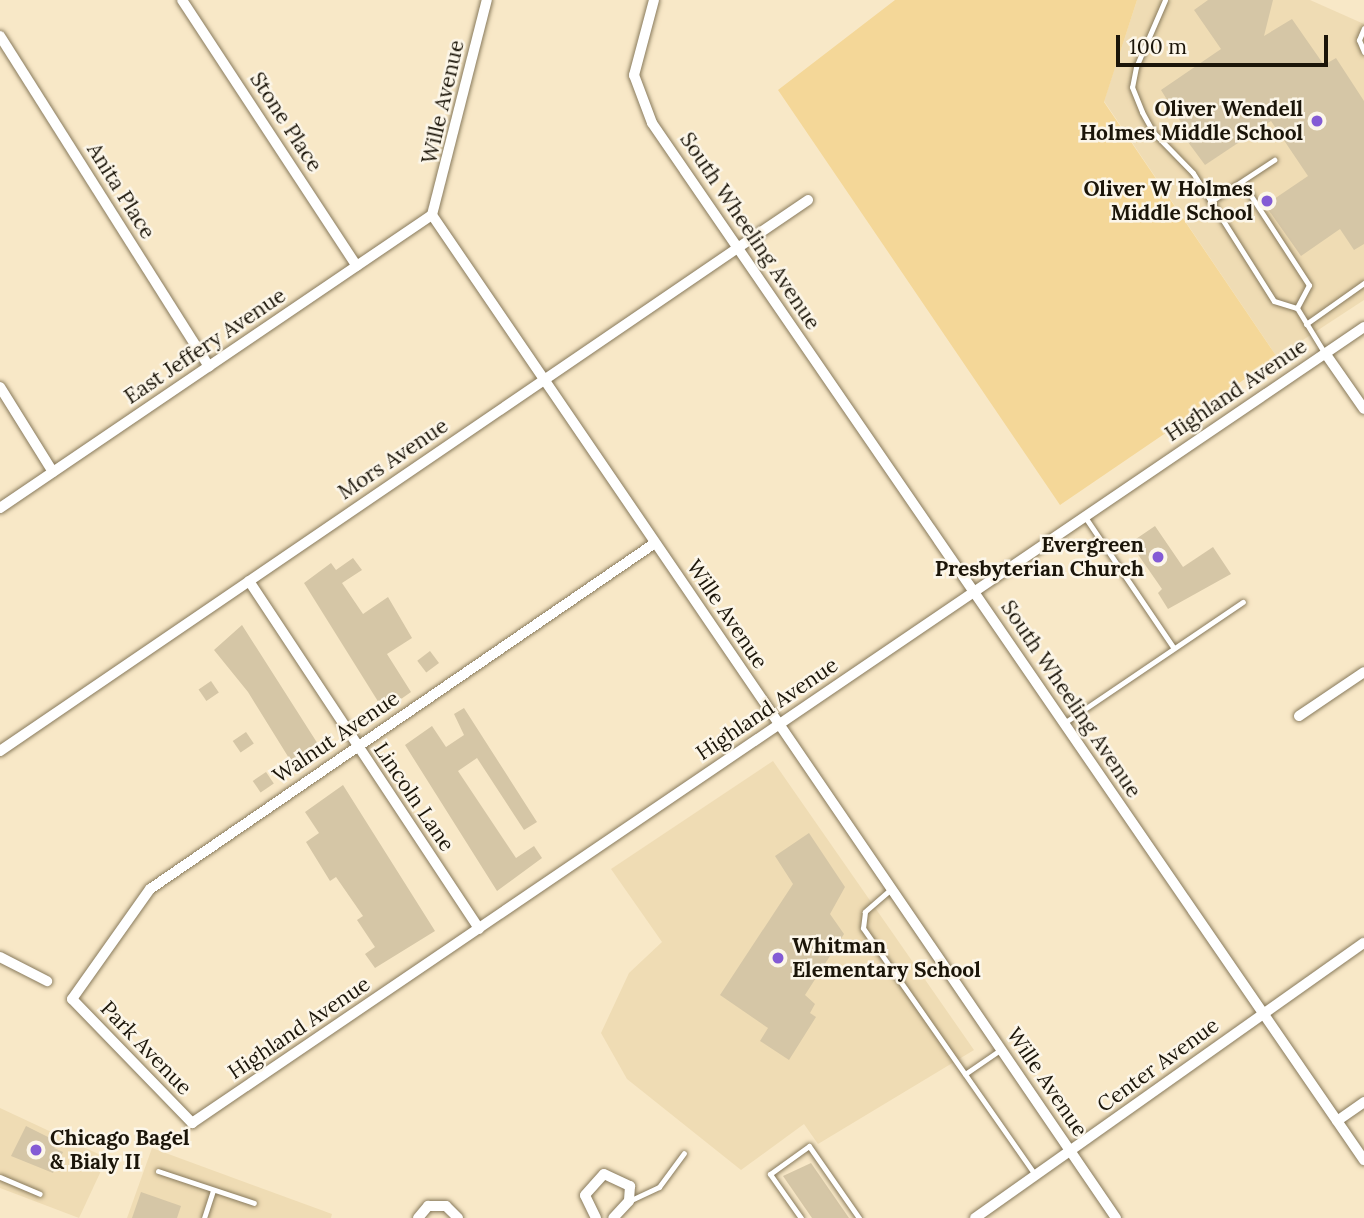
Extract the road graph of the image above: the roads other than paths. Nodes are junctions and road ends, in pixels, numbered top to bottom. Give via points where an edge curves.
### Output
1 (182, 0) edge
2 (486, 0) edge
3 (654, 0) edge
4 (1166, 0) edge
5 (1364, 28) edge
6 (0, 36) edge
7 (1364, 52) edge
8 (1274, 160) dead end
9 (1242, 182) junction
10 (808, 200) dead end
11 (1210, 202) junction
12 (432, 215) junction
13 (738, 248) junction
14 (357, 266) junction
15 (1364, 283) edge
16 (1297, 309) junction
17 (1306, 324) junction
18 (1364, 327) edge
19 (1325, 353) junction
20 (209, 366) junction
21 (544, 380) junction
22 (0, 387) edge
23 (1364, 409) edge
24 (53, 472) junction
25 (0, 508) edge
26 (1085, 516) junction
27 (655, 543) junction
28 (249, 581) junction
29 (974, 592) junction
30 (1243, 602) dead end
31 (1173, 647) junction
32 (1364, 672) edge
33 (1299, 716) dead end
34 (1064, 723) junction
35 (779, 724) junction
36 (357, 746) junction
37 (0, 751) edge
38 (891, 888) junction
39 (479, 929) junction
40 (1364, 943) edge
41 (0, 957) edge
42 (47, 981) dead end
43 (72, 999) joint
44 (1263, 1013) junction
45 (1001, 1049) junction
46 (965, 1074) junction
47 (1364, 1102) edge
48 (1337, 1121) junction
49 (192, 1123) joint
50 (1071, 1151) junction
51 (684, 1153) dead end
52 (1364, 1160) edge
53 (158, 1171) dead end
54 (1035, 1175) junction
55 (0, 1177) edge
56 (214, 1190) junction
57 (40, 1194) dead end
58 (629, 1201) junction
59 (254, 1203) dead end
60 (204, 1218) edge
61 (418, 1218) edge
62 (458, 1218) edge
63 (597, 1218) edge
64 (613, 1218) edge
65 (801, 1218) edge
66 (859, 1218) edge
67 (975, 1218) edge
68 (1116, 1218) edge

1 - 14 street, Stone Place
2 - 12 street, Wille Avenue
3 - 13 street, South Wheeling Avenue via 634,75 652,123
4 - 11 lane via 1132,87 1153,132 1193,173
5 - 7 lane via 1359,40
6 - 20 street, Anita Place
8 - 9 lane
9 - 11 lane
9 - 16 lane via 1309,285
10 - 13 street, Mors Avenue
11 - 16 lane via 1274,301
12 - 14 street, East Jeffery Avenue
12 - 21 street, Wille Avenue
13 - 21 street, Mors Avenue
13 - 29 street, South Wheeling Avenue
14 - 20 street, East Jeffery Avenue
15 - 17 lane
16 - 17 lane
17 - 19 lane
18 - 19 street, Highland Avenue
19 - 23 street
19 - 26 street, Highland Avenue
20 - 24 street, East Jeffery Avenue
21 - 27 street, Wille Avenue
21 - 28 street, Mors Avenue
22 - 24 street
24 - 25 street, East Jeffery Avenue
26 - 29 street, Highland Avenue
26 - 31 lane
27 - 35 street, Wille Avenue
27 - 36 street, Walnut Avenue
28 - 36 street, Lincoln Lane
28 - 37 street, Mors Avenue
29 - 34 street, South Wheeling Avenue
29 - 35 street, Highland Avenue
30 - 31 lane
31 - 34 lane
32 - 33 street
34 - 44 street, South Wheeling Avenue
35 - 38 street, Wille Avenue
35 - 39 street, Highland Avenue
36 - 39 street, Lincoln Lane
36 - 43 street, Walnut Avenue via 149,890
38 - 45 street, Wille Avenue
38 - 46 lane via 865,912 863,928
39 - 49 street, Highland Avenue
40 - 44 street, Center Avenue
41 - 42 street
43 - 49 street, Park Avenue
44 - 48 street, South Wheeling Avenue
44 - 50 street, Center Avenue
45 - 46 lane
45 - 50 street, Wille Avenue
46 - 54 lane
47 - 48 street
48 - 52 street, South Wheeling Avenue
50 - 54 street, Center Avenue
50 - 68 street, Wille Avenue
51 - 58 lane via 659,1187
53 - 56 lane
54 - 67 street, Center Avenue
55 - 57 lane
56 - 59 lane
56 - 60 lane
58 - 63 street via 630,1186 604,1174 585,1195
58 - 64 street
61 - 62 street via 428,1206 446,1206
65 - 66 lane via 770,1174 808,1146

